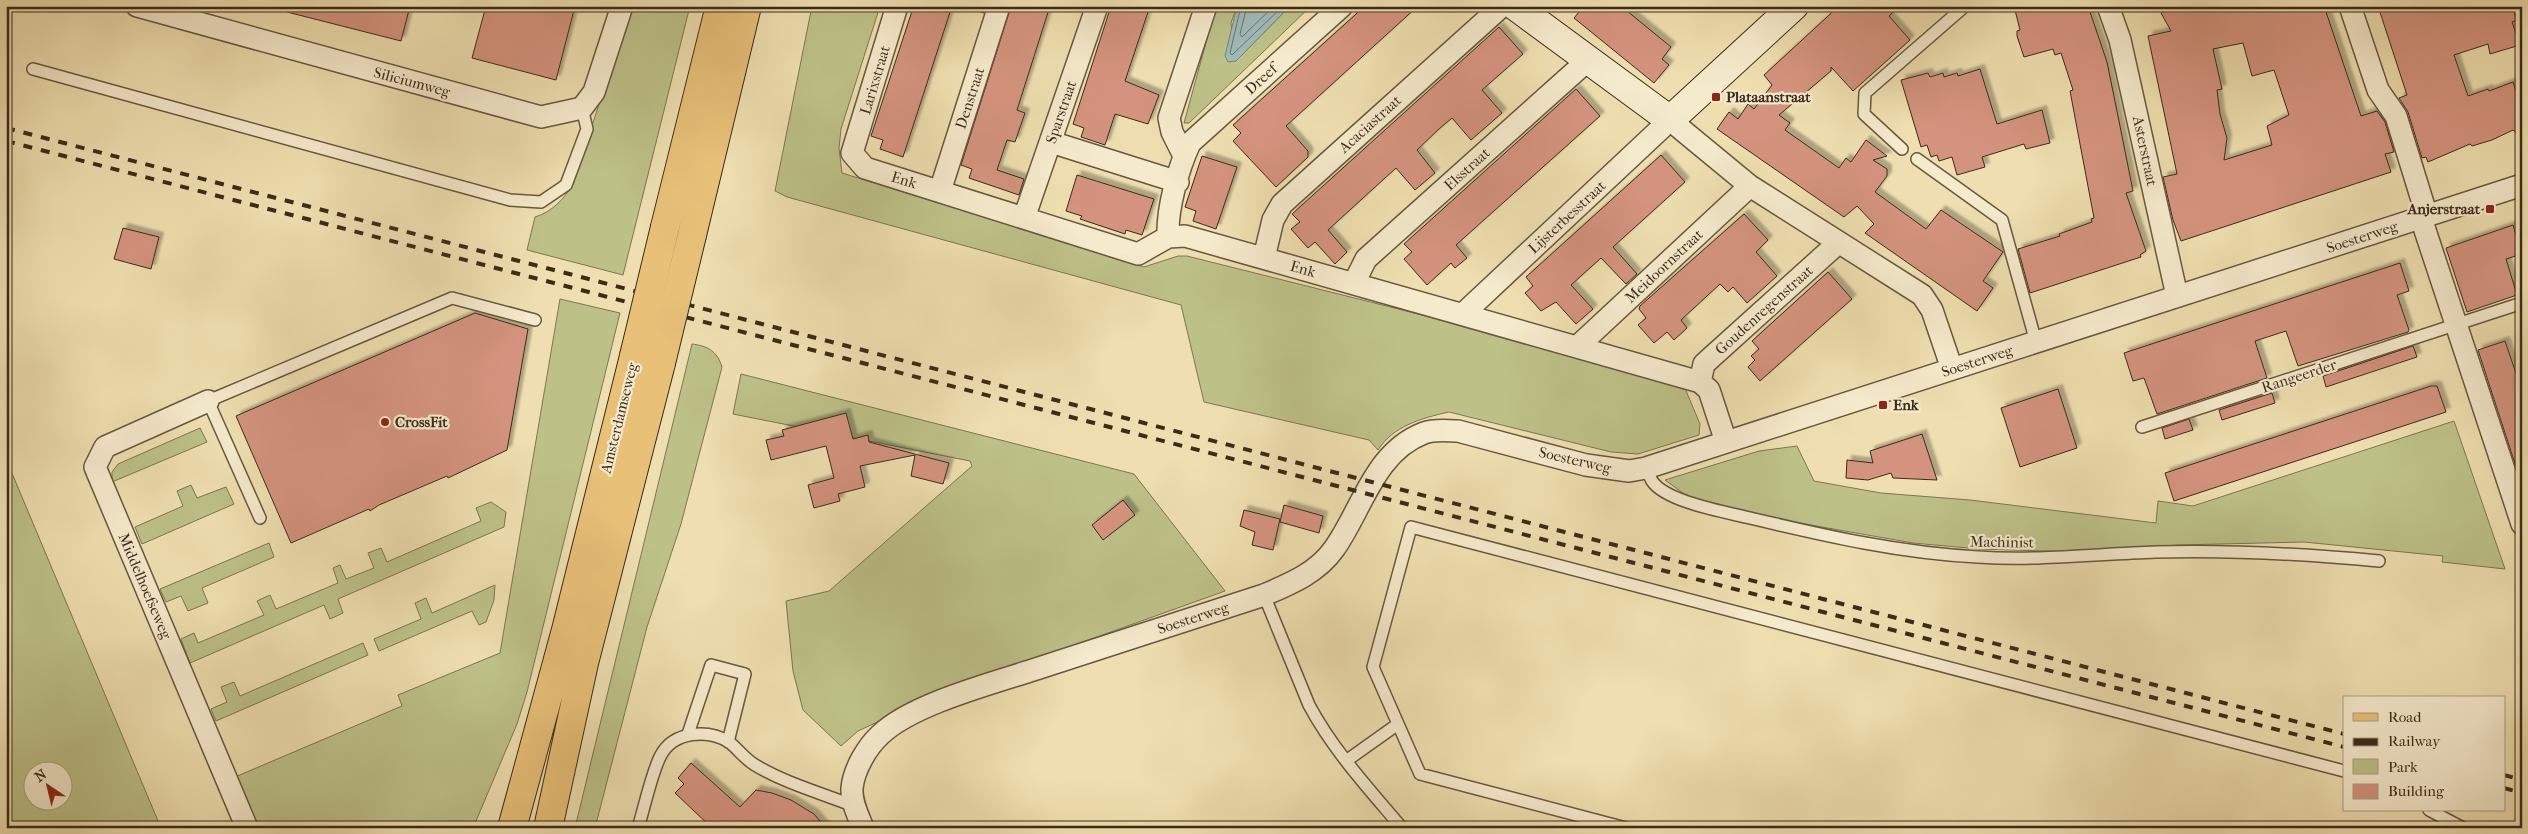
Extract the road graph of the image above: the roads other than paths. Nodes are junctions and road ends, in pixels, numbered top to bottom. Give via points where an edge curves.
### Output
1 (137, 6) edge
2 (622, 6) edge
3 (720, 6) edge
4 (748, 6) edge
5 (897, 6) edge
6 (999, 6) edge
7 (1098, 6) edge
8 (1206, 6) edge
9 (1342, 6) edge
10 (1502, 6) edge
11 (1515, 6) edge
12 (1965, 6) edge
13 (2108, 6) edge
14 (2350, 6) edge
15 (1781, 11) edge
16 (1587, 61) junction
17 (33, 69) dead end
18 (582, 108) junction
19 (1670, 120) junction
20 (1051, 142) junction
21 (1902, 149) dead end
22 (852, 153) joint
23 (1184, 156) junction
24 (1917, 160) dead end
25 (1178, 182) junction
26 (2522, 185) edge
27 (1750, 186) junction
28 (940, 191) junction
29 (2424, 217) junction
30 (1024, 218) junction
31 (1168, 237) junction
32 (1838, 243) junction
33 (1264, 258) junction
34 (1354, 283) junction
35 (2177, 296) junction
36 (2522, 303) edge
37 (1463, 314) junction
38 (536, 320) dead end
39 (2456, 325) junction
40 (2036, 342) junction
41 (1578, 346) junction
42 (1952, 369) junction
43 (1700, 382) junction
44 (208, 401) junction
45 (2142, 427) dead end
46 (1726, 442) junction
47 (1646, 468) junction
48 (260, 518) dead end
49 (2522, 524) edge
50 (2379, 561) dead end
51 (1264, 595) junction
52 (1398, 724) junction
53 (688, 734) junction
54 (728, 742) junction
55 (1346, 761) junction
56 (2343, 771) edge
57 (854, 806) junction
58 (2433, 812) edge
59 (247, 828) edge
60 (512, 828) edge
61 (548, 828) edge
62 (638, 828) edge
63 (863, 828) edge
64 (1402, 828) edge
65 (1626, 828) edge
66 (2463, 828) edge

1 - 18 street, Siliciumweg via 540,117
2 - 18 street via 594,92
3 - 60 main road, Amsterdamseweg, bridge via 566,630
4 - 61 main road, Amsterdamseweg, bridge via 584,663
5 - 22 street, Larixstraat
6 - 28 street, Denstraat
7 - 20 street, Sparstraat
8 - 23 street via 1169,118
9 - 23 street, Dreef via 1190,143
10 - 33 street, Acaciastraat via 1282,204 1273,220
11 - 16 street
12 - 21 lane via 1865,93 1864,114
13 - 35 street, Asterstraat via 2120,40
14 - 29 street via 2378,90 2396,116
15 - 19 street
16 - 19 street
16 - 34 street, Elsstraat via 1366,259
17 - 18 lane via 518,200 541,202 566,185 587,128
19 - 27 street
19 - 37 street, Lijsterbesstraat
20 - 25 street
20 - 30 street, Sparstraat
22 - 28 street, Enk via 865,168
23 - 25 street, Dreef
24 - 40 lane via 2002,220
25 - 31 street, Dreef via 1167,218
26 - 29 street, Soesterweg
27 - 32 street
27 - 41 street, Meidoornstraat
28 - 30 street, Enk
29 - 35 street, Soesterweg
29 - 39 street
30 - 31 street, Enk via 1138,254
31 - 33 street, Enk via 1184,236
32 - 42 street via 1922,295 1932,310
32 - 43 street, Goudenregenstraat via 1704,364
33 - 34 street, Enk
34 - 37 street, Enk
35 - 40 street, Soesterweg
36 - 39 lane, Rangeerder
37 - 41 street, Enk
38 - 44 lane via 452,298
39 - 45 lane, Rangeerder
39 - 49 street
40 - 42 street, Soesterweg
41 - 43 street, Enk
42 - 46 street, Soesterweg
43 - 46 street via 1709,390
44 - 48 lane
44 - 59 street, Middelhoefseweg via 105,447 95,467
46 - 47 street, Soesterweg
47 - 50 lane, Machinist via 1657,486 1686,502 1838,539 1926,553 2042,557 2203,552 2317,555
47 - 51 street, Soesterweg via 1629,471 1586,465 1458,432 1439,430 1424,433 1387,459 1333,550 1315,569
51 - 55 lane via 1309,705
51 - 57 street, Soesterweg via 965,692 898,720 880,735 860,764 852,787
52 - 55 lane
52 - 56 lane via 1373,667 1411,527
52 - 65 lane via 1420,774
53 - 54 lane via 703,734
53 - 54 lane via 711,665 745,674
53 - 62 lane via 674,741 661,754
54 - 57 lane via 754,764
55 - 64 lane
57 - 63 street, Soesterweg
58 - 66 lane

